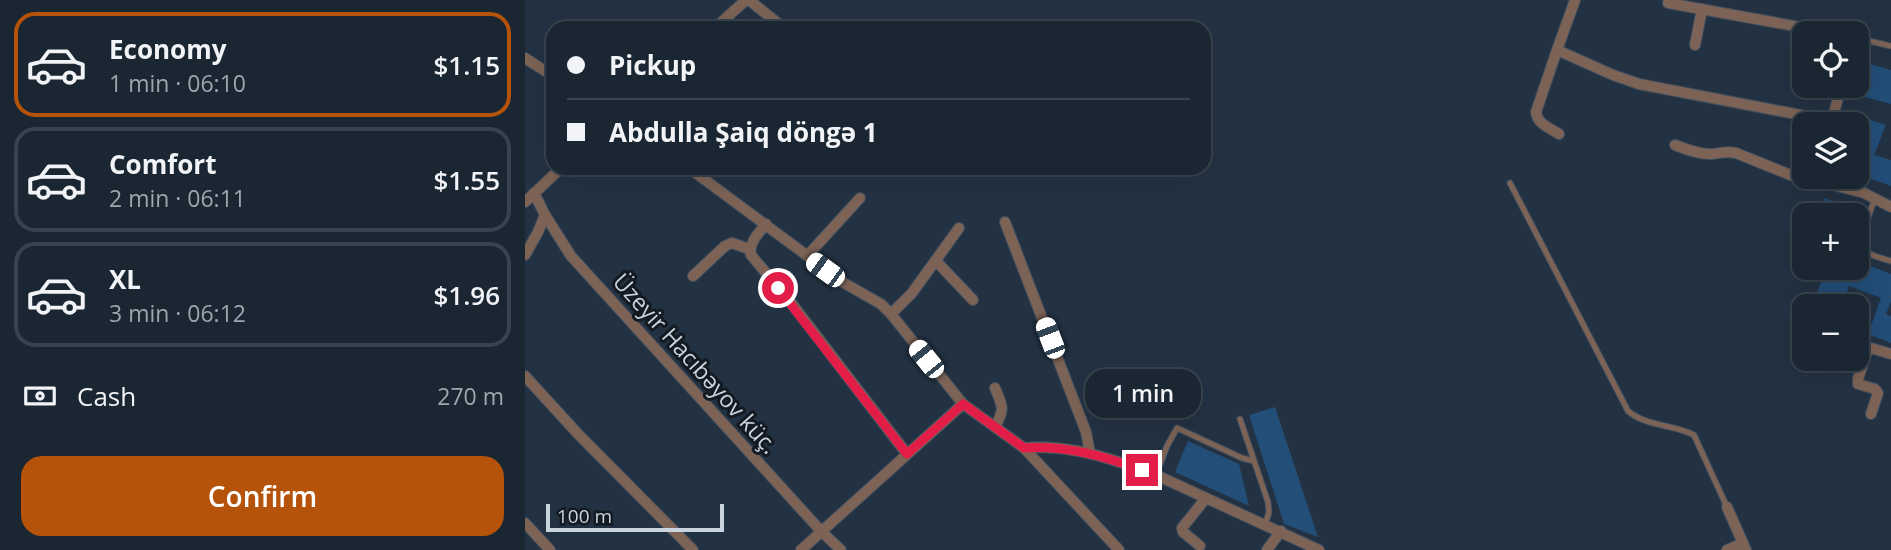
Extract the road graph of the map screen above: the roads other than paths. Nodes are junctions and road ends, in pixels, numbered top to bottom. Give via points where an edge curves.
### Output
1 (747, 0) edge
2 (1575, 0) edge
3 (1668, 2) dead end
4 (1702, 9) junction
5 (723, 21) edge
6 (776, 21) edge
7 (1792, 25) edge
8 (1869, 41) edge
9 (1695, 45) dead end
10 (1891, 46) edge
11 (1557, 50) junction
12 (525, 58) edge
13 (546, 72) edge
14 (1792, 114) edge
15 (1559, 134) dead end
16 (1675, 145) dead end
17 (553, 175) edge
18 (699, 175) edge
19 (1792, 176) edge
20 (1510, 183) dead end
21 (1852, 189) edge
22 (534, 193) junction
23 (860, 198) dead end
24 (1875, 198) junction
25 (525, 202) edge
26 (1891, 207) edge
27 (545, 215) junction
28 (1005, 222) dead end
29 (766, 224) junction
30 (959, 228) dead end
31 (749, 249) junction
32 (525, 255) edge
33 (807, 256) junction
34 (936, 261) junction
35 (1891, 261) edge
36 (692, 276) dead end
37 (973, 300) dead end
38 (891, 314) junction
39 (1891, 354) edge
40 (525, 376) edge
41 (995, 388) dead end
42 (963, 404) junction
43 (1871, 414) dead end
44 (1240, 419) dead end
45 (995, 427) junction
46 (1024, 448) junction
47 (1090, 453) junction
48 (907, 454) junction
49 (1254, 461) junction
50 (1156, 475) junction
51 (1206, 498) junction
52 (1727, 506) joint
53 (525, 523) edge
54 (1265, 525) junction
55 (821, 531) junction
56 (1280, 531) junction
57 (1200, 546) dead end
58 (1744, 547) edge
59 (550, 550) edge
60 (693, 550) edge
61 (801, 550) edge
62 (841, 550) edge
63 (1119, 550) edge
64 (1267, 550) edge
65 (1319, 550) edge
66 (1727, 550) edge

1 - 5 street
1 - 6 street
2 - 11 street
3 - 4 street
4 - 7 street
4 - 9 street
8 - 10 lane
11 - 14 street via 1639,84
11 - 15 street via 1535,112 1540,122
12 - 13 street
16 - 19 street via 1703,153 1736,153
17 - 22 street
18 - 29 street
20 - 52 lane via 1628,411 1642,420 1694,435
21 - 24 street
22 - 25 street
22 - 27 street, Üzeyir Hacıbəyov küç.
23 - 33 street
24 - 26 street
24 - 35 lane via 1861,248
27 - 32 street
27 - 55 street, Üzeyir Hacıbəyov küç. via 571,256
28 - 47 street
29 - 31 street
29 - 33 street
30 - 34 street
31 - 36 street via 731,243
31 - 48 street
33 - 38 street
34 - 37 street
34 - 38 street
38 - 42 street
39 - 43 street via 1871,348 1867,352 1858,384 1878,393
40 - 60 street
41 - 45 street via 1003,412
42 - 45 street
42 - 48 street
44 - 49 lane
45 - 46 street
46 - 47 street via 1045,446
46 - 63 street
47 - 50 street
48 - 55 street
49 - 50 lane via 1177,428
49 - 54 lane via 1268,502
50 - 51 street
51 - 54 street
51 - 57 street via 1182,528
52 - 58 street
53 - 59 street
54 - 56 street
55 - 61 street
55 - 62 street, Üzeyir Hacıbəyov küç.
56 - 64 street
56 - 65 street
58 - 66 street

